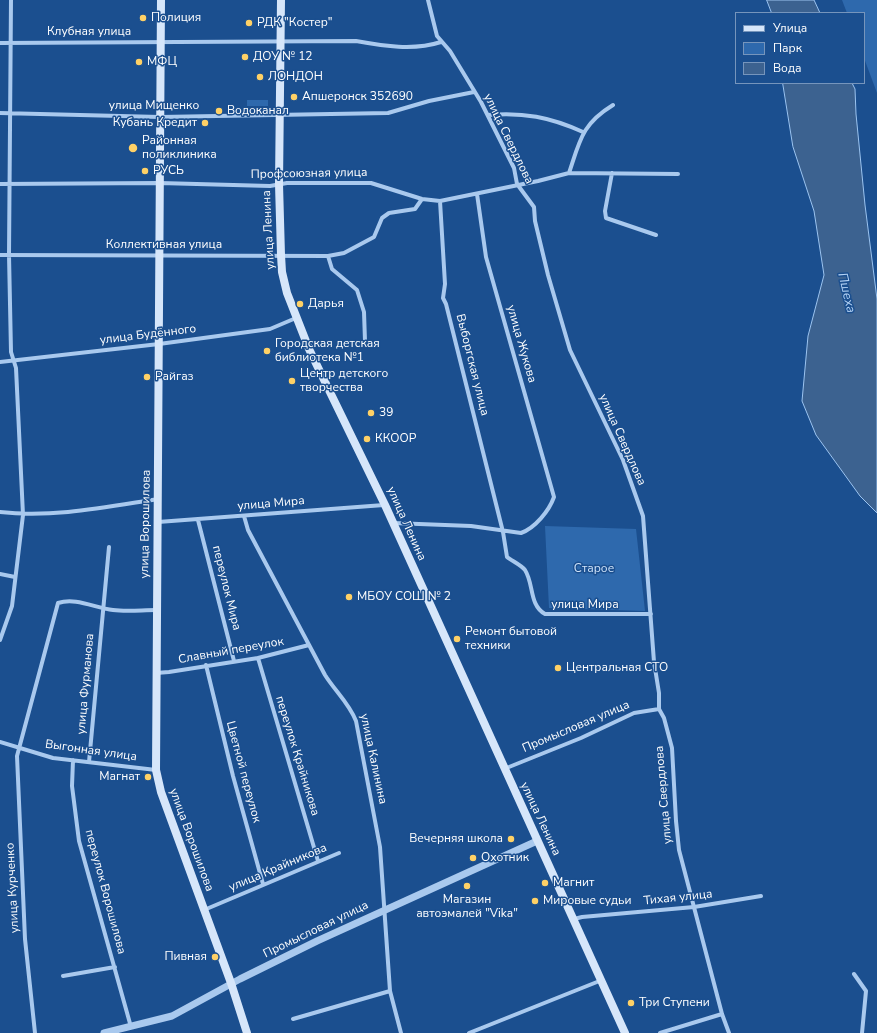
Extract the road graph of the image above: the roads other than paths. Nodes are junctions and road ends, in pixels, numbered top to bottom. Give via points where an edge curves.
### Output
1 (11, 0) edge
2 (161, 0) edge
3 (281, 0) edge
4 (428, 0) edge
5 (280, 41) junction
6 (161, 42) junction
7 (441, 42) junction
8 (0, 43) edge
9 (11, 43) junction
10 (474, 92) junction
11 (613, 105) dead end
12 (0, 113) edge
13 (10, 113) junction
14 (280, 115) junction
15 (488, 115) junction
16 (160, 117) junction
17 (583, 132) junction
18 (569, 173) junction
19 (612, 173) junction
20 (678, 174) dead end
21 (8, 183) junction
22 (160, 183) junction
23 (0, 184) edge
24 (279, 184) junction
25 (517, 184) junction
26 (477, 194) junction
27 (422, 199) junction
28 (440, 201) junction
29 (656, 235) dead end
30 (0, 255) edge
31 (9, 255) junction
32 (160, 255) junction
33 (281, 255) junction
34 (328, 256) junction
35 (296, 318) junction
36 (365, 341) dead end
37 (159, 344) junction
38 (13, 360) junction
39 (0, 362) edge
40 (159, 499) junction
41 (385, 505) junction
42 (0, 512) edge
43 (23, 515) junction
44 (244, 516) junction
45 (198, 520) junction
46 (158, 522) junction
47 (392, 523) junction
48 (503, 532) junction
49 (109, 547) dead end
50 (0, 574) edge
51 (15, 578) junction
52 (104, 609) junction
53 (156, 610) junction
54 (651, 614) junction
55 (0, 640) edge
56 (309, 646) junction
57 (258, 658) junction
58 (234, 661) junction
59 (206, 665) junction
60 (156, 673) junction
61 (659, 709) junction
62 (0, 742) edge
63 (19, 747) junction
64 (73, 760) junction
65 (89, 762) junction
66 (504, 769) junction
67 (156, 770) junction
68 (537, 841) junction
69 (339, 853) dead end
70 (318, 861) junction
71 (263, 884) junction
72 (761, 896) dead end
73 (694, 907) junction
74 (385, 909) junction
75 (204, 910) junction
76 (573, 920) junction
77 (115, 967) junction
78 (854, 974) dead end
79 (63, 976) dead end
80 (602, 980) junction
81 (231, 983) junction
82 (390, 991) junction
83 (722, 1014) junction
84 (293, 1019) dead end
85 (131, 1027) junction
86 (35, 1033) edge
87 (104, 1033) edge
88 (247, 1033) edge
89 (401, 1033) edge
90 (469, 1033) edge
91 (625, 1033) edge
92 (660, 1033) edge
93 (729, 1033) edge
94 (862, 1033) edge

1 - 9 street
2 - 6 main road, улица Ворошилова
3 - 5 main road, улица Ленина
4 - 7 street, улица Свердлова via 437,36
5 - 6 street, Клубная улица
5 - 7 street, Клубная улица via 356,41 409,47 429,46
5 - 14 main road, улица Ленина
6 - 9 street, Клубная улица
6 - 16 main road, улица Ворошилова
7 - 10 street, улица Свердлова via 450,51
8 - 9 street, Клубная улица
9 - 13 street
10 - 14 street, улица Мищенко via 388,113
10 - 15 street, улица Свердлова
11 - 17 street via 601,112
12 - 13 street, улица Мищенко
13 - 16 street, улица Мищенко
13 - 21 street
14 - 16 street, улица Мищенко
14 - 24 main road, улица Ленина
15 - 17 street via 540,116
15 - 25 street, улица Свердлова via 514,168
16 - 22 main road, улица Ворошилова
17 - 18 street
18 - 19 street, Профсоюзная улица
18 - 25 street, Профсоюзная улица
19 - 20 street, Профсоюзная улица
19 - 29 street via 606,218
21 - 22 street, Профсоюзная улица
21 - 23 street, Профсоюзная улица
21 - 31 street
22 - 24 street, Профсоюзная улица via 270,186
22 - 32 main road, улица Ворошилова
24 - 27 street, Профсоюзная улица via 371,183
24 - 33 main road, улица Ленина
25 - 26 street, Профсоюзная улица
25 - 54 street, улица Свердлова via 534,207 548,275 570,350 623,460 643,516
26 - 28 street, Профсоюзная улица
26 - 48 street, улица Жукова via 486,257 554,497 552,504 529,530 521,533
27 - 28 street, Профсоюзная улица
27 - 34 street, Коллективная улица via 415,209 389,213 382,218 374,237 344,253
28 - 48 street, Выборгская улица via 445,284 443,298
30 - 31 street, Коллективная улица
31 - 32 street, Коллективная улица
31 - 38 street
32 - 33 street, Коллективная улица
32 - 37 main road, улица Ворошилова
33 - 34 street, Коллективная улица
33 - 35 main road, улица Ленина via 282,272
34 - 36 street via 332,269 357,290 364,312
35 - 37 street, улица Будённого via 270,329
35 - 41 main road, улица Ленина
37 - 38 street, улица Будённого
37 - 40 main road, улица Ворошилова
38 - 39 street, улица Будённого
38 - 43 street via 16,368 22,449
40 - 43 street via 58,513
40 - 46 main road, улица Ворошилова
41 - 44 street, улица Мира
41 - 47 main road, улица Ленина
42 - 43 street
43 - 51 street
44 - 45 street, улица Мира
44 - 56 street, улица Калинина via 248,530
45 - 46 street, улица Мира
45 - 58 street, переулок Мира
46 - 53 main road, улица Ворошилова
47 - 48 street via 471,526
47 - 66 main road, улица Ленина
48 - 54 street, улица Мира via 507,557 524,570 533,599 540,611 545,614
49 - 52 street, улица Фурманова
50 - 51 street
51 - 55 street via 12,606
52 - 53 street
52 - 63 street, улица Курченко via 65,601 58,603
52 - 65 street, улица Фурманова
53 - 60 main road, улица Ворошилова
54 - 61 street, улица Свердлова
56 - 57 street, Славный переулок
56 - 74 street, улица Калинина via 335,691 351,707 356,721 380,847
57 - 58 street, Славный переулок
57 - 70 street, переулок Крайникова
58 - 59 street, Славный переулок
59 - 60 street, Славный переулок
59 - 71 street, Цветной переулок
60 - 67 main road, улица Ворошилова
61 - 66 street, Промысловая улица via 634,713
61 - 73 street, улица Свердлова via 672,748 679,850
62 - 63 street, Выгонная улица
63 - 64 street, Выгонная улица via 54,758
63 - 86 street, улица Курченко via 17,756 25,938
64 - 65 street, Выгонная улица
64 - 77 street, переулок Ворошилова via 72,786 80,841
65 - 67 street, Выгонная улица
66 - 68 main road, улица Ленина
67 - 75 main road, улица Ворошилова via 161,792
68 - 74 street, Промысловая улица
68 - 76 main road, улица Ленина
69 - 70 street, улица Крайникова
70 - 71 street, улица Крайникова
71 - 75 street, улица Крайникова
72 - 73 street, Тихая улица
73 - 76 street, Тихая улица via 582,917
73 - 83 street, улица Свердлова
74 - 81 street, Промысловая улица
74 - 82 street, улица Калинина
75 - 81 main road, улица Ворошилова
76 - 80 main road, улица Ленина
77 - 79 street
77 - 85 street, переулок Ворошилова
78 - 94 street via 866,991
80 - 90 street
80 - 91 main road, улица Ленина
81 - 85 street, Промысловая улица via 172,1016
81 - 88 main road, улица Ворошилова
82 - 84 street
82 - 89 street, улица Калинина
83 - 92 street
83 - 93 street, улица Свердлова
85 - 87 street, Промысловая улица

